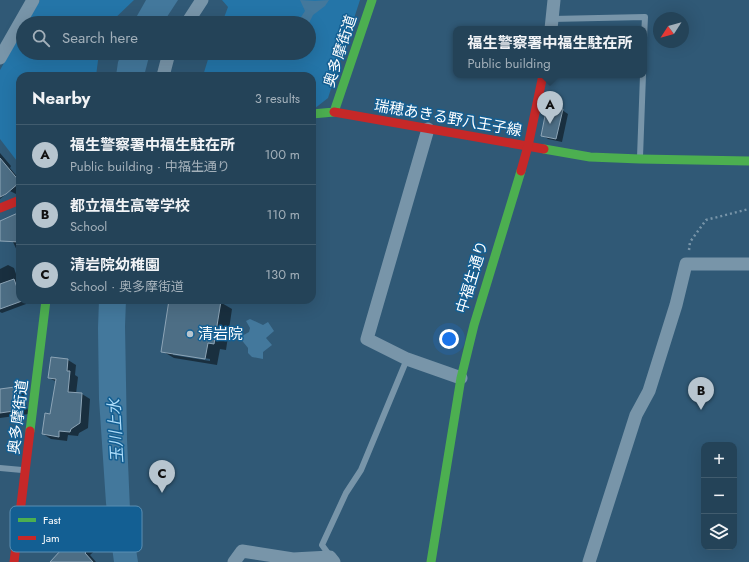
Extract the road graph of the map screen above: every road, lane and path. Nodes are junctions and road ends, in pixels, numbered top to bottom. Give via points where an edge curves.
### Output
1 (33, 0) edge
2 (202, 0) edge
3 (372, 0) edge
4 (554, 0) edge
5 (24, 16) edge
6 (192, 16) edge
7 (551, 24) edge
8 (645, 26) edge
9 (16, 30) edge
10 (0, 58) edge
11 (167, 60) edge
12 (164, 72) edge
13 (542, 78) edge
14 (643, 78) edge
15 (334, 112) junction
16 (316, 114) edge
17 (428, 129) junction
18 (528, 146) junction
19 (640, 159) junction
20 (749, 160) edge
21 (16, 202) edge
22 (0, 208) edge
23 (749, 209) edge
24 (686, 264) junction
25 (749, 264) edge
26 (46, 304) edge
27 (407, 359) junction
28 (461, 378) junction
29 (0, 468) edge
30 (25, 471) junction
31 (21, 506) edge
32 (15, 552) edge
33 (332, 560) edge
34 (14, 562) edge
35 (234, 562) edge
36 (431, 562) edge
37 (588, 562) edge

1 - 5 street
2 - 6 street
3 - 15 main road, 奥多摩街道
4 - 7 street
7 - 8 lane via 645,17
9 - 10 street
11 - 12 street
13 - 18 main road, 中福生通り
14 - 19 lane
15 - 16 main road, 奥多摩街道
15 - 17 main road, 瑞穂あきる野八王子線
17 - 18 main road, 瑞穂あきる野八王子線
17 - 27 street via 367,339
18 - 19 main road, 瑞穂あきる野八王子線 via 590,157
18 - 28 main road, 中福生通り via 474,325
19 - 20 main road, 瑞穂あきる野八王子線
21 - 22 main road
23 - 24 path via 706,220 690,242
24 - 25 street
24 - 37 street via 651,384 636,415
26 - 30 main road, 奥多摩街道
27 - 28 street
27 - 33 lane via 361,470 346,493 322,545
28 - 36 main road, 中福生通り
29 - 30 lane
30 - 31 main road, 奥多摩街道
32 - 34 main road, 奥多摩街道
33 - 35 street via 242,551

